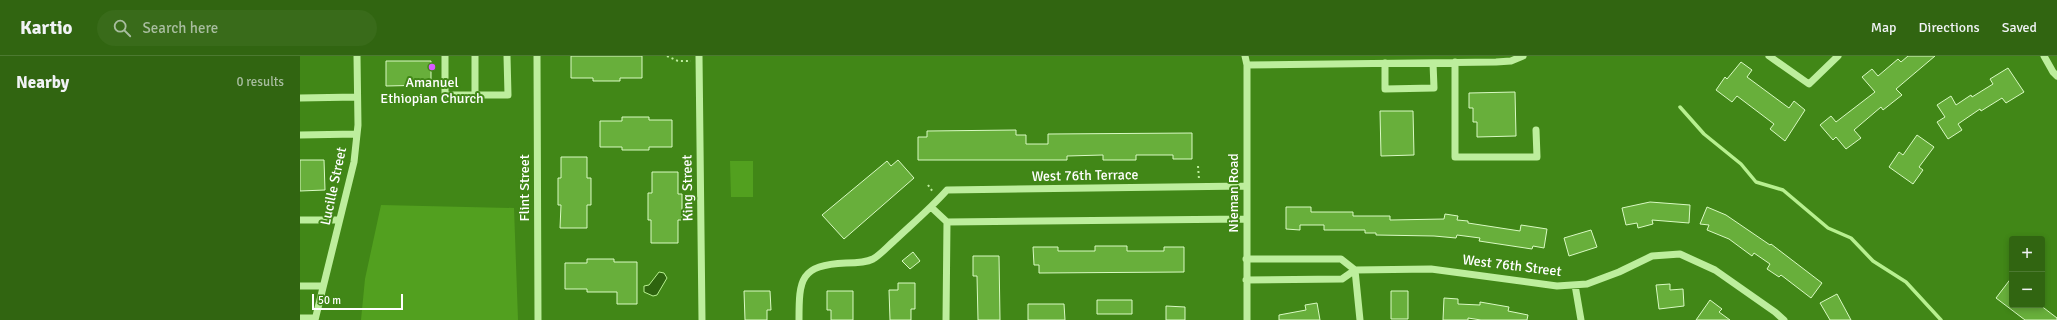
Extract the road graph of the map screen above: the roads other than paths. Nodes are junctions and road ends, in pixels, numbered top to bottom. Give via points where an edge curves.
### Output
1 (357, 56) edge
2 (445, 56) edge
3 (476, 56) edge
4 (507, 56) edge
5 (537, 56) edge
6 (1245, 56) edge
7 (1251, 56) edge
8 (1523, 56) edge
9 (1769, 56) edge
10 (1838, 56) edge
11 (2044, 56) edge
12 (699, 58) edge
13 (1351, 60) edge
14 (1380, 61) edge
15 (1433, 62) junction
16 (1455, 62) junction
17 (1248, 65) junction
18 (2057, 76) edge
19 (476, 94) junction
20 (357, 97) junction
21 (300, 98) edge
22 (1536, 130) dead end
23 (300, 134) edge
24 (357, 134) junction
25 (1246, 186) junction
26 (931, 207) junction
27 (1246, 219) junction
28 (300, 220) edge
29 (339, 220) junction
30 (946, 222) junction
31 (1246, 259) junction
32 (1355, 270) junction
33 (1246, 280) junction
34 (1575, 284) junction
35 (300, 286) edge
36 (323, 286) junction
37 (300, 318) edge
38 (315, 319) edge
39 (538, 320) edge
40 (702, 320) edge
41 (799, 320) edge
42 (946, 320) edge
43 (1247, 320) edge
44 (1360, 320) edge
45 (1581, 320) edge
46 (1784, 320) edge

1 - 20 street, Lucille Street
2 - 19 street via 445,94
3 - 19 street
4 - 19 street via 508,94
5 - 39 street, Flint Street
6 - 17 street, Nieman Road
7 - 17 street, Nieman Road
8 - 16 street via 1511,61
9 - 10 street via 1809,84
11 - 18 street
12 - 40 street, King Street
13 - 14 street
13 - 17 street
14 - 15 street
14 - 15 street via 1385,89 1434,88
15 - 16 street
16 - 22 street via 1455,157 1537,157
17 - 25 street, Nieman Road
20 - 21 street
20 - 24 street, Lucille Street
23 - 24 street
24 - 29 street, Lucille Street via 354,162
25 - 26 street, West 76th Terrace via 947,190
25 - 27 street, Nieman Road
26 - 30 street
26 - 41 street, West 76th Terrace via 874,258 854,263 827,264 810,271 799,290
27 - 30 street
27 - 31 street, Nieman Road
28 - 29 street
29 - 36 street, Lucille Street
30 - 42 street
31 - 32 street via 1341,259
31 - 33 street, Nieman Road
32 - 33 street, West 76th Street via 1342,279
32 - 34 street, West 76th Street via 1431,269 1557,286
32 - 44 street
33 - 43 street, Nieman Road
34 - 45 street
34 - 46 street, West 76th Street via 1587,284 1652,256 1680,254 1715,270
35 - 36 street
36 - 38 street, Lucille Street
37 - 38 street

